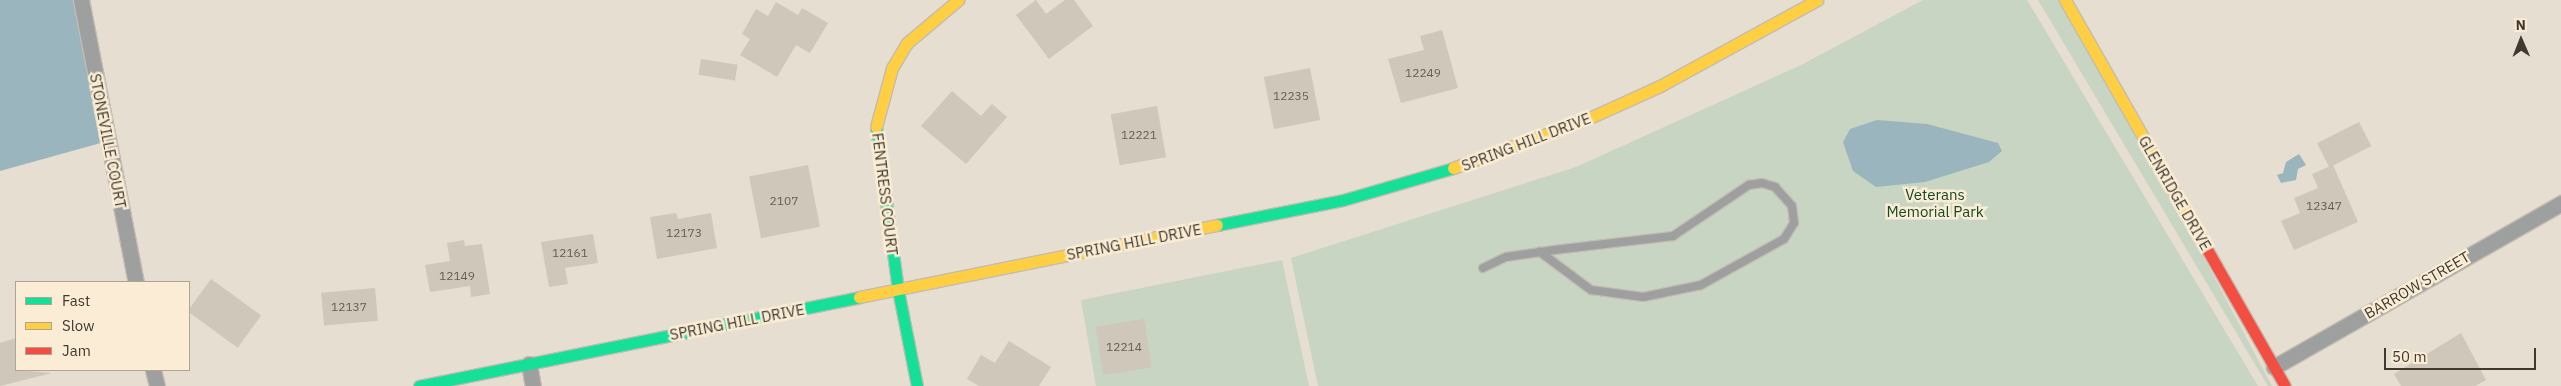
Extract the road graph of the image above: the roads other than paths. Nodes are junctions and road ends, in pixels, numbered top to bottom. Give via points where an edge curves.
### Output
1 (81, 0) edge
2 (958, 0) edge
3 (1817, 0) edge
4 (2065, 0) edge
5 (2561, 203) edge
6 (1540, 252) junction
7 (1483, 268) dead end
8 (136, 281) edge
9 (898, 290) junction
10 (529, 364) junction
11 (2274, 367) junction
12 (153, 371) edge
13 (156, 386) edge
14 (419, 386) edge
15 (533, 386) edge
16 (917, 386) edge
17 (2285, 386) edge

1 - 8 street, STONEVILLE COURT
2 - 9 main road, FENTRESS COURT via 928,21 907,43 881,96 876,125
3 - 9 main road, SPRING HILL DRIVE via 1660,86 1585,120 1425,178 1343,200
4 - 11 main road, GLENRIDGE DRIVE
5 - 11 street, BARROW STREET
6 - 6 lane via 1674,236 1749,185 1762,183 1775,187 1792,206 1794,223 1784,238 1701,285 1643,297 1591,290
6 - 7 lane via 1506,257
9 - 10 main road, SPRING HILL DRIVE
9 - 16 main road, FENTRESS COURT
10 - 14 main road, SPRING HILL DRIVE
10 - 15 street
11 - 17 main road, GLENRIDGE DRIVE
12 - 13 street

